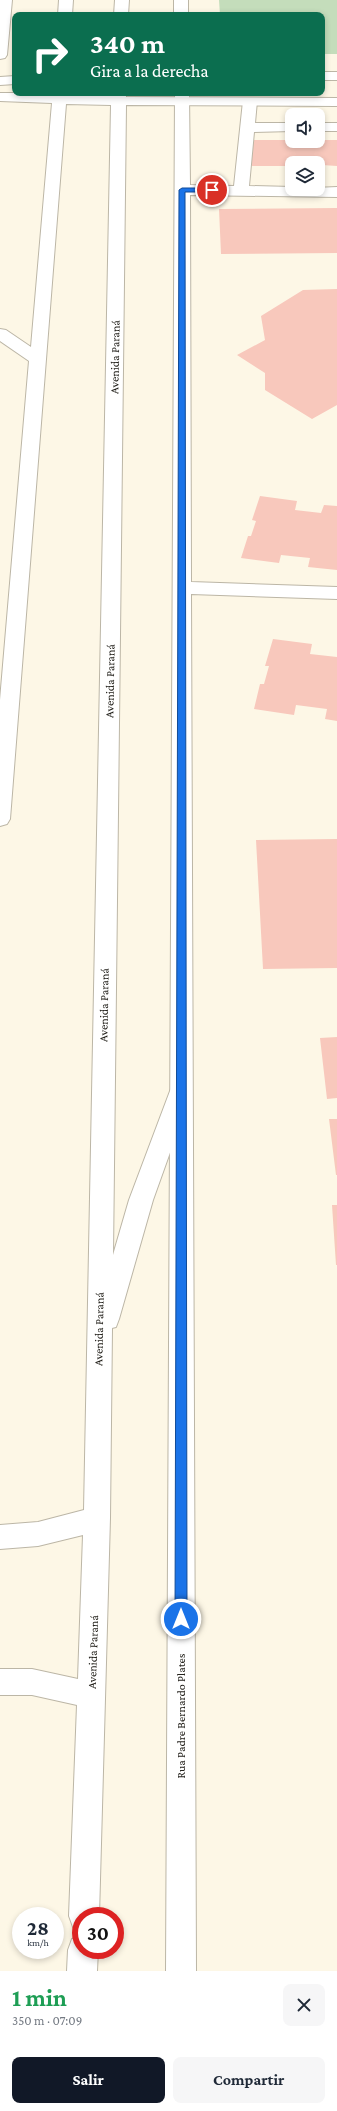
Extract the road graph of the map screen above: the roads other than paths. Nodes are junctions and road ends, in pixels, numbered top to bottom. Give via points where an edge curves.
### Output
1 (5, 0) edge
2 (66, 0) edge
3 (122, 0) edge
4 (181, 0) edge
5 (65, 12) edge
6 (121, 12) edge
7 (181, 12) edge
8 (0, 55) edge
9 (325, 76) edge
10 (337, 76) edge
11 (12, 80) edge
12 (0, 81) edge
13 (60, 96) edge
14 (0, 97) edge
15 (119, 97) edge
16 (182, 97) edge
17 (250, 101) junction
18 (337, 102) edge
19 (325, 127) edge
20 (337, 127) edge
21 (247, 128) junction
22 (285, 128) edge
23 (182, 190) junction
24 (241, 191) junction
25 (337, 192) edge
26 (0, 334) edge
27 (38, 359) junction
28 (182, 588) junction
29 (337, 593) edge
30 (0, 819) edge
31 (181, 1091) junction
32 (99, 1349) junction
33 (97, 1518) junction
34 (0, 1537) edge
35 (0, 1682) edge
36 (91, 1696) junction
37 (84, 1907) edge
38 (83, 1959) edge
39 (82, 1971) edge
40 (181, 1971) edge

1 - 8 main road
2 - 5 main road
3 - 6 main road
4 - 7 main road
9 - 10 main road
11 - 12 main road
13 - 14 main road
13 - 15 main road
13 - 27 main road
15 - 16 main road
15 - 32 main road, Avenida Paraná
16 - 17 main road
16 - 23 main road, Rua Padre Bernardo Plates
17 - 18 main road
17 - 21 main road
19 - 20 main road
21 - 22 main road
21 - 24 main road
23 - 24 main road
23 - 28 main road, Rua Padre Bernardo Plates
24 - 25 main road
26 - 27 main road
27 - 30 main road
28 - 29 main road
28 - 31 main road, Rua Padre Bernardo Plates
31 - 32 main road via 141,1200
31 - 40 main road, Rua Padre Bernardo Plates
32 - 33 main road, Avenida Paraná
33 - 34 main road via 60,1531 29,1537
33 - 36 main road, Avenida Paraná
35 - 36 main road via 32,1682
36 - 37 main road, Avenida Paraná
38 - 39 main road

